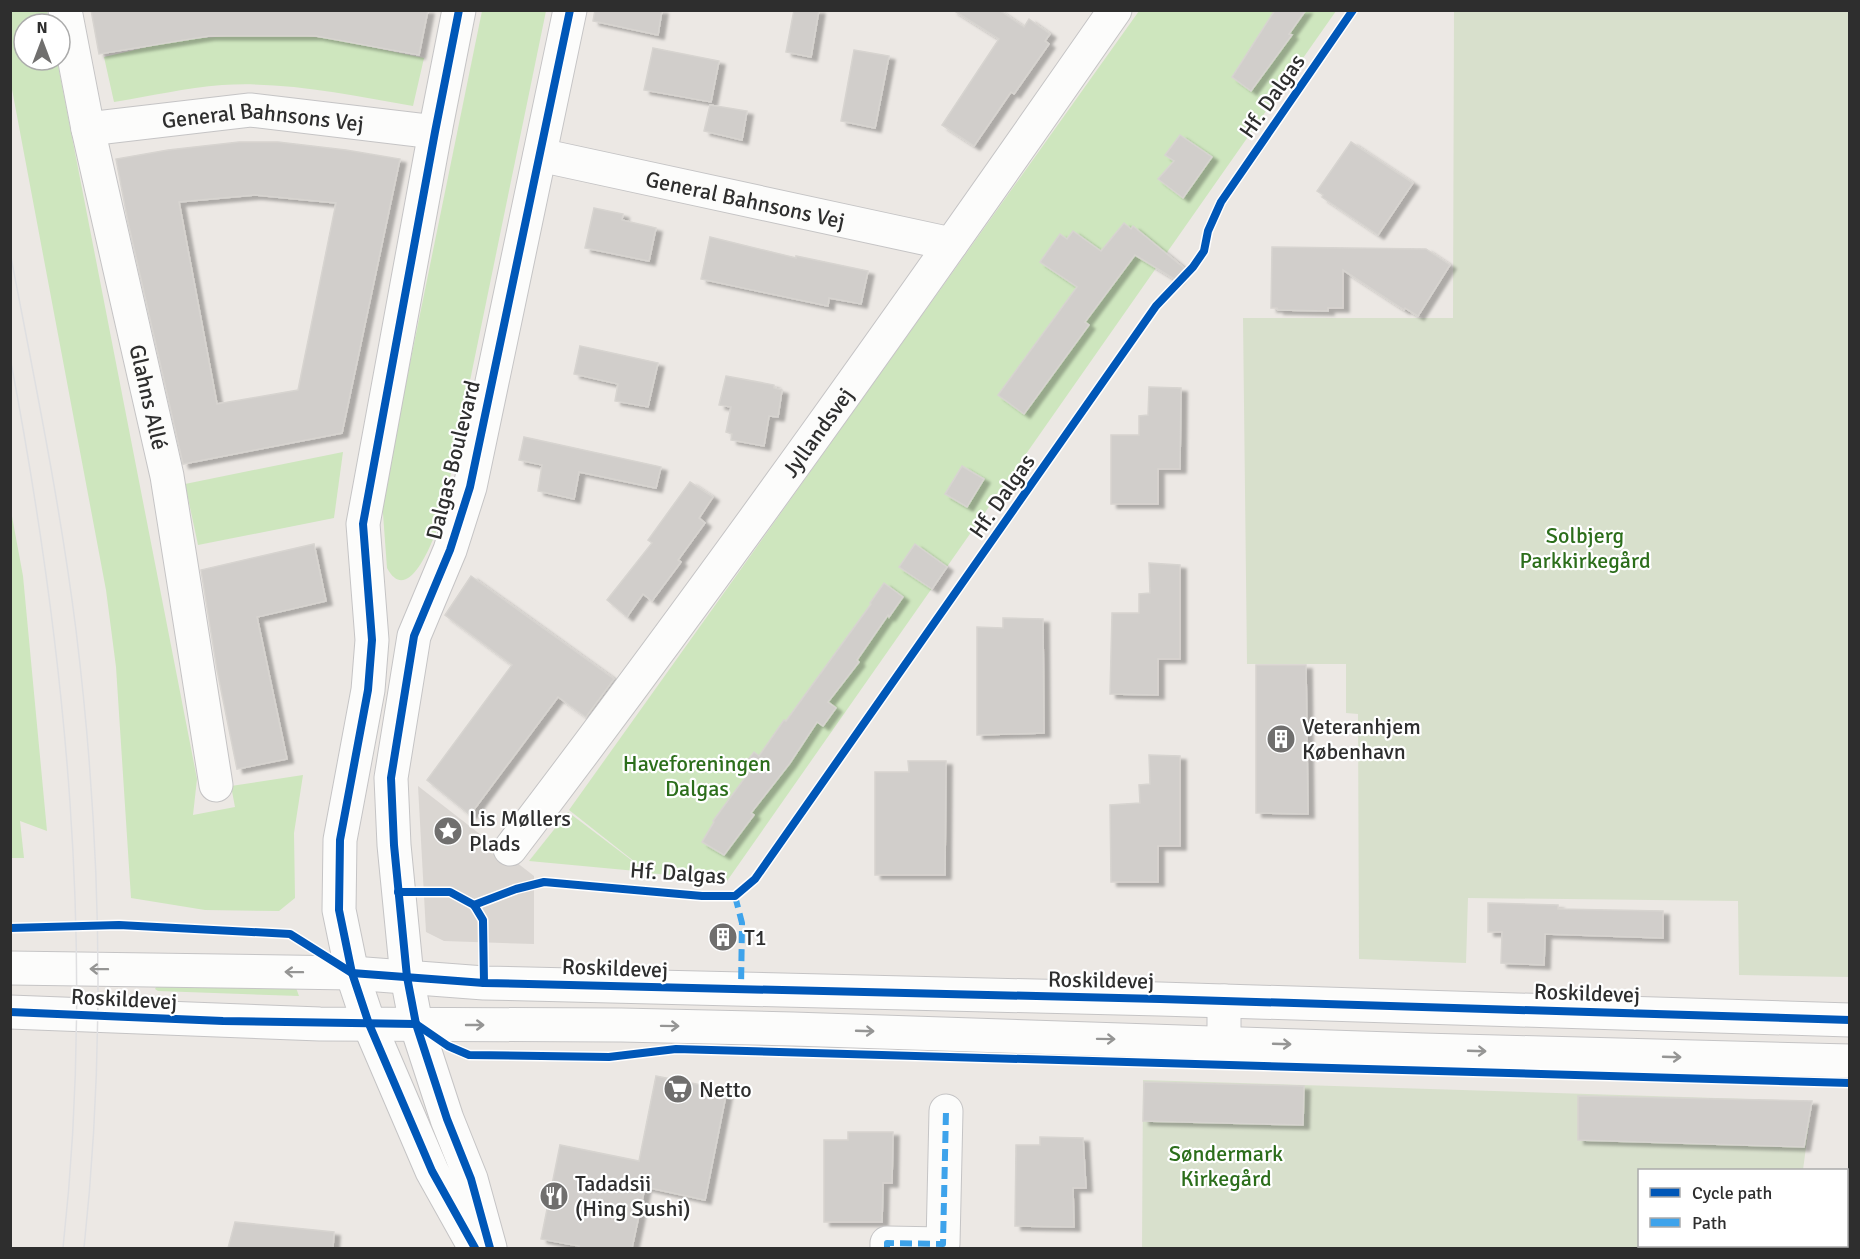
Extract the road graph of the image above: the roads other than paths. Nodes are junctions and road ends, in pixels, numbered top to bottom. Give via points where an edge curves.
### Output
1 (65, 10) edge
2 (459, 10) edge
3 (570, 10) edge
4 (1115, 10) edge
5 (88, 129) junction
6 (435, 132) junction
7 (540, 155) junction
8 (951, 244) junction
9 (216, 785) dead end
10 (510, 849) dead end
11 (10, 968) edge
12 (352, 973) junction
13 (406, 977) junction
14 (1224, 1001) junction
15 (10, 1012) edge
16 (1850, 1020) edge
17 (369, 1024) junction
18 (417, 1024) junction
19 (1224, 1042) junction
20 (1850, 1061) edge
21 (946, 1111) dead end
22 (476, 1248) edge
23 (489, 1248) edge
24 (887, 1248) edge

1 - 5 street, Glahns Allé
2 - 6 street
3 - 7 street, Dalgas Boulevard
4 - 8 street, Jyllandsvej
5 - 6 street, General Bahnsons Vej via 250,110
5 - 9 street, Glahns Allé via 167,476
6 - 12 street via 363,524 372,640 368,690 340,840 339,910
7 - 8 street, General Bahnsons Vej
7 - 13 street, Dalgas Boulevard via 470,487 450,550 414,636 391,778
8 - 10 street, Jyllandsvej via 638,681
12 -> 11 street, Roskildevej
12 - 13 street, Roskildevej
12 - 17 street
13 - 14 street, Roskildevej via 582,986
13 - 18 street, Dalgas Boulevard
14 - 16 street, Roskildevej
14 - 19 street
15 - 17 street, Roskildevej
17 - 18 street, Roskildevej
17 - 22 street via 432,1171
18 -> 19 street, Roskildevej via 781,1029
18 - 23 street, Dalgas Boulevard via 471,1179
19 -> 20 street, Roskildevej
21 - 24 street via 943,1244 887,1243

